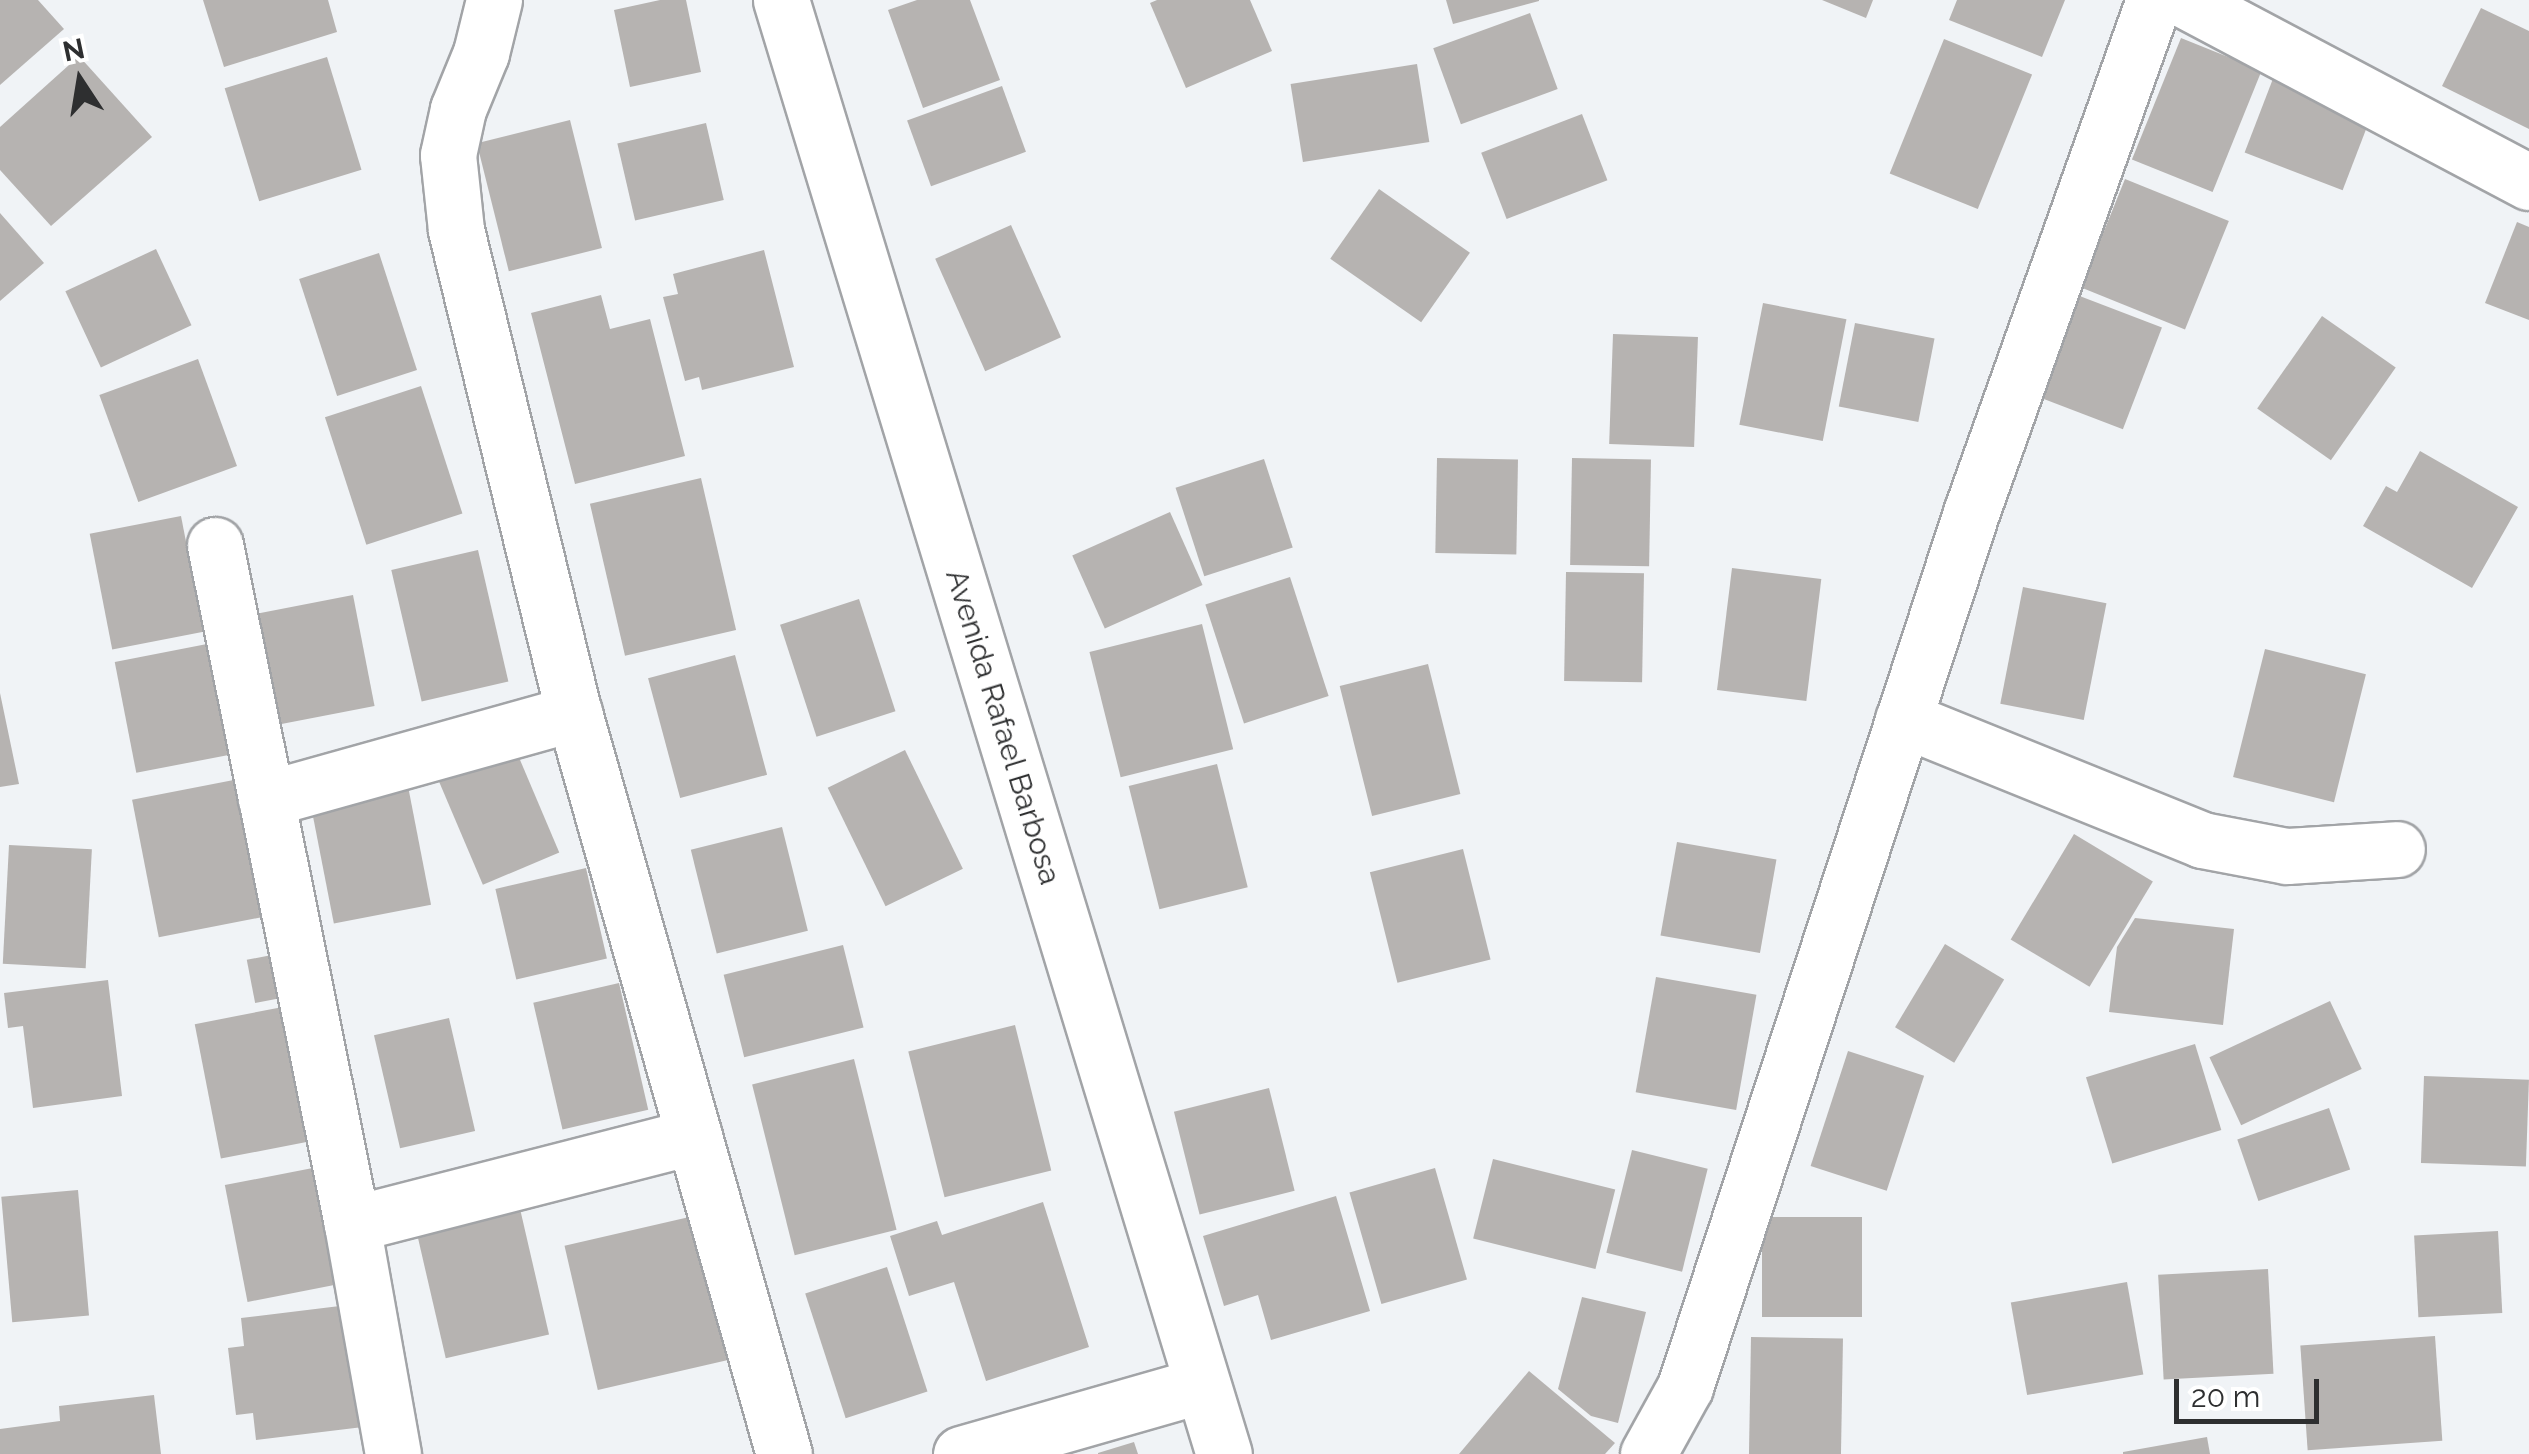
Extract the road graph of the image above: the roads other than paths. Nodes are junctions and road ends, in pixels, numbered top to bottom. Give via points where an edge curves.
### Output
1 (494, 0) edge
2 (782, 0) edge
3 (2154, 0) edge
4 (2186, 0) edge
5 (2529, 182) edge
6 (214, 545) dead end
7 (574, 713) junction
8 (1903, 719) junction
9 (266, 799) junction
10 (2397, 849) dead end
11 (694, 1136) junction
12 (352, 1224) junction
13 (1202, 1386) junction
14 (393, 1454) edge
15 (784, 1454) edge
16 (960, 1454) edge
17 (1224, 1454) edge
18 (1648, 1454) edge

1 - 7 street via 448,156 456,230
2 - 13 street, Avenida Rafael Barbosa
3 - 8 street
4 - 5 street
6 - 9 street
7 - 9 street
7 - 11 street
8 - 10 street via 2202,840 2288,856
8 - 18 street via 1686,1386
9 - 12 street
11 - 12 street
11 - 15 street
12 - 14 street
13 - 16 street
13 - 17 street, Avenida Rafael Barbosa

